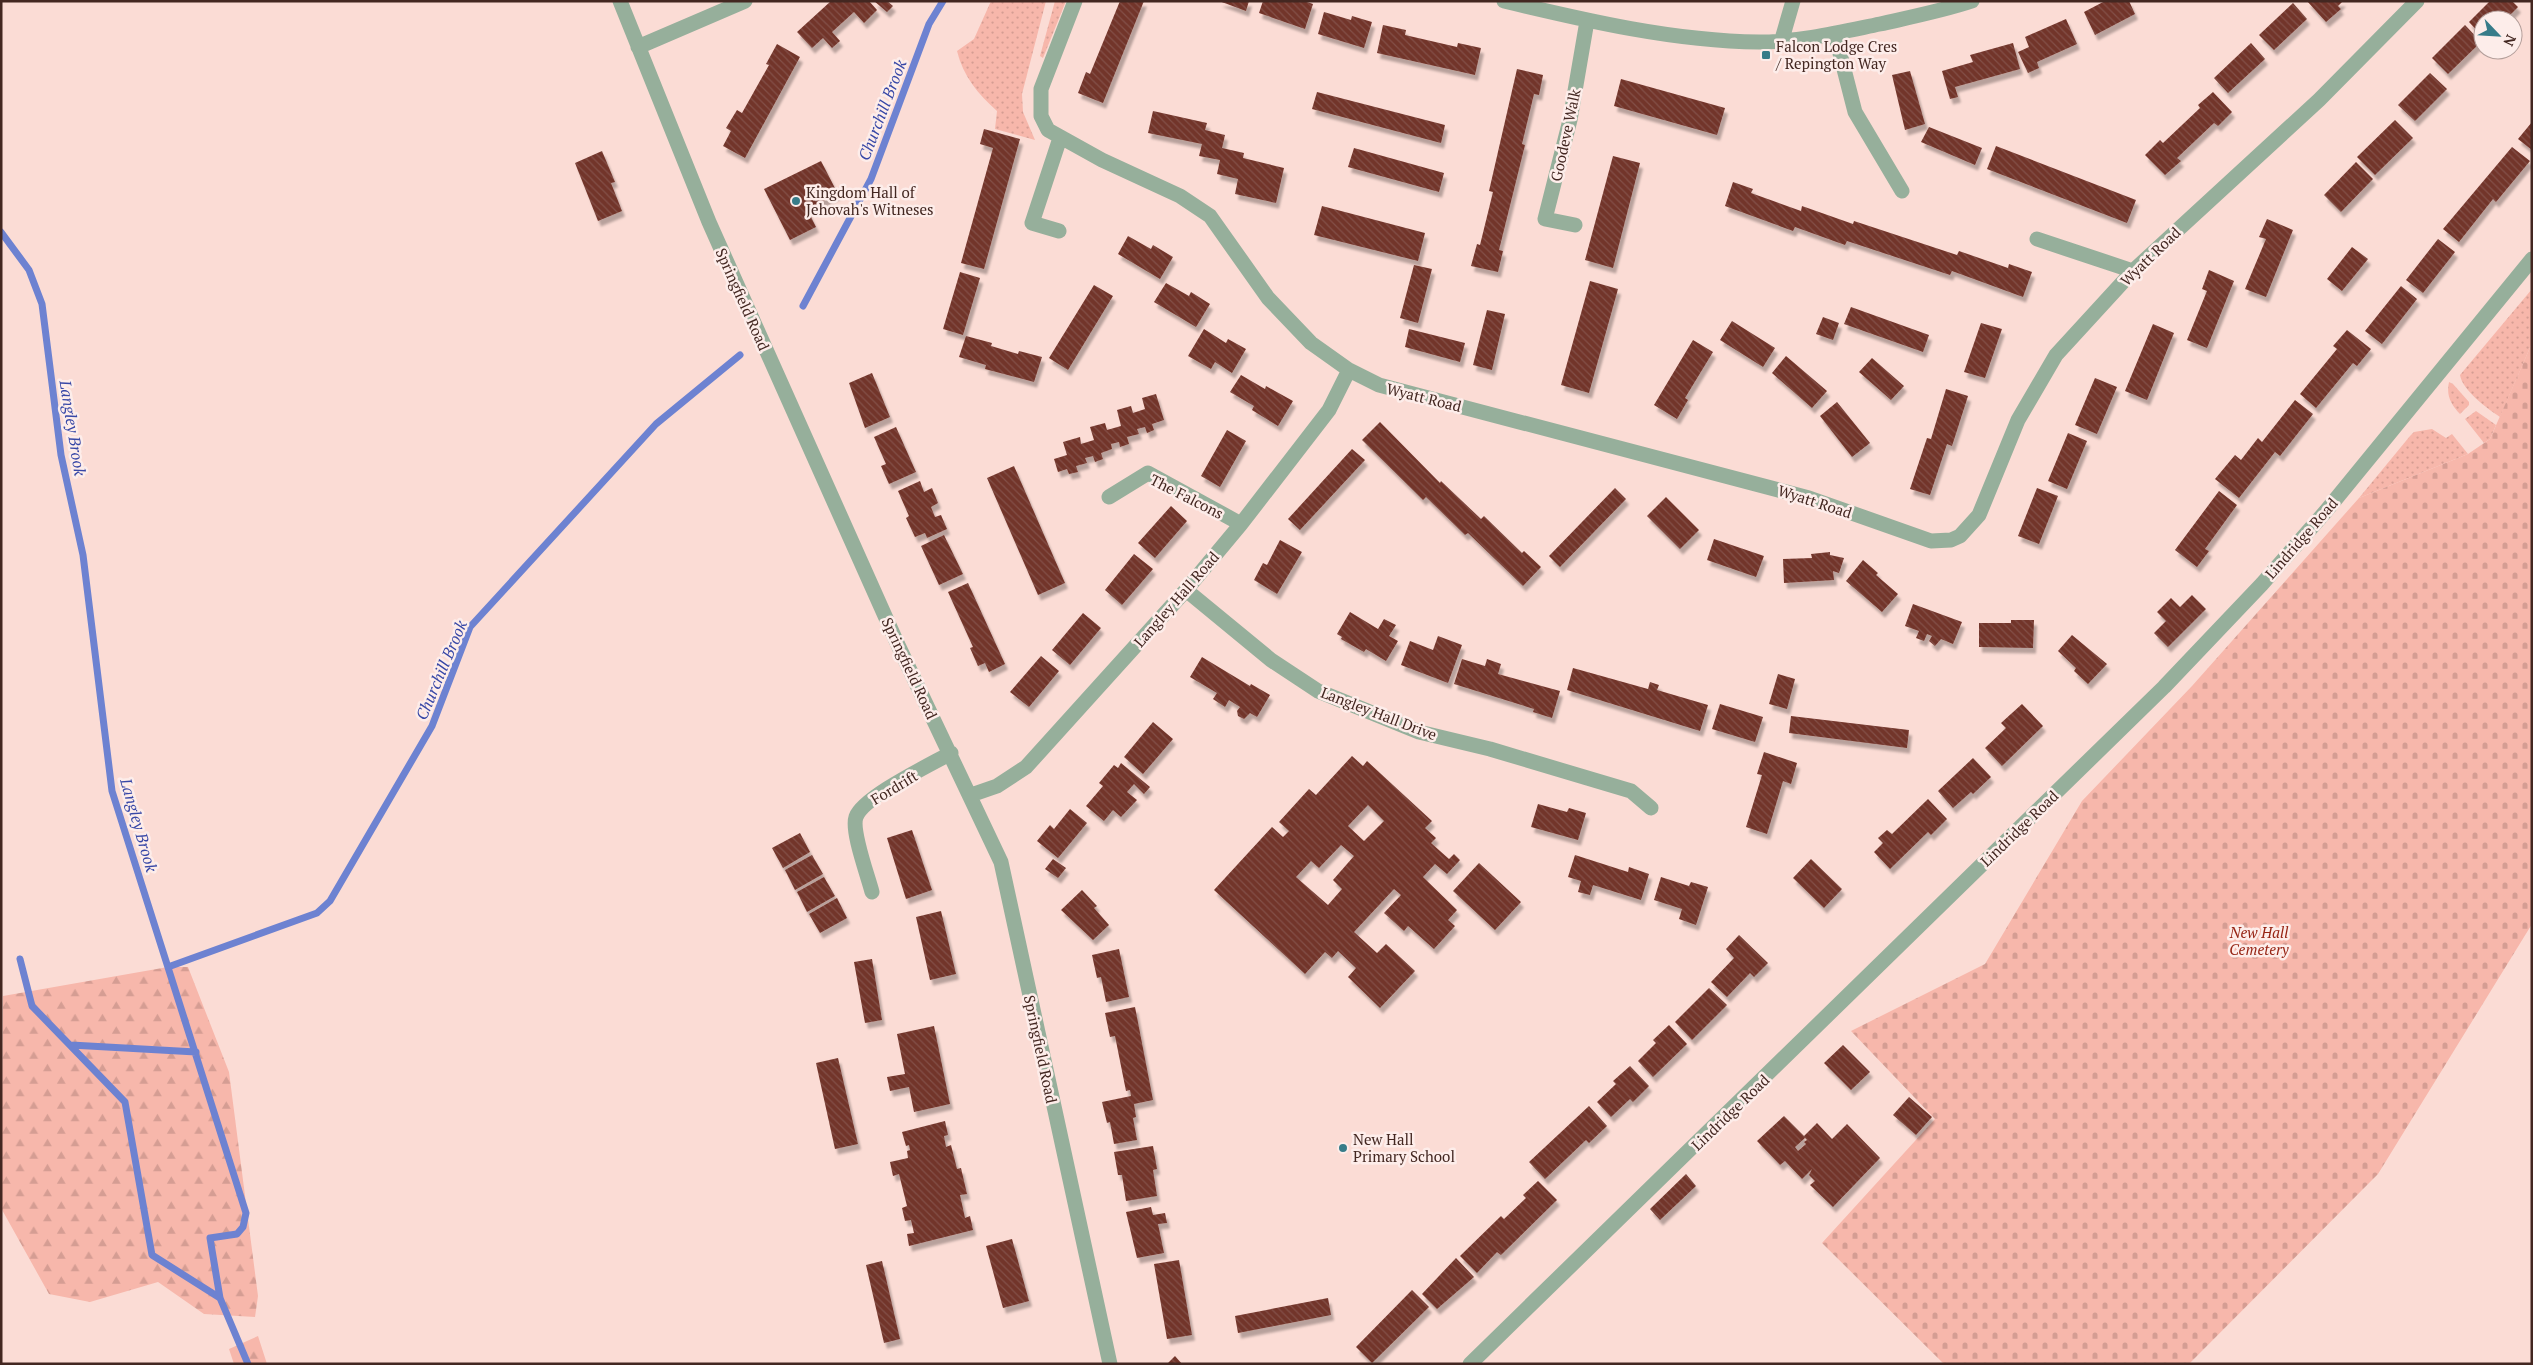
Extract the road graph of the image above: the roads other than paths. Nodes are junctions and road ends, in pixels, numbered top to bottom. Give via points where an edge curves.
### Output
1 (620, 1) edge
2 (745, 1) edge
3 (1075, 1) edge
4 (1504, 1) edge
5 (1793, 1) edge
6 (1972, 1) edge
7 (2417, 1) edge
8 (1587, 21) junction
9 (1835, 34) junction
10 (1782, 39) junction
11 (638, 47) junction
12 (1060, 138) junction
13 (1902, 191) dead end
14 (1575, 225) dead end
15 (1059, 231) dead end
16 (2037, 239) dead end
17 (2532, 259) edge
18 (2133, 271) junction
19 (1349, 370) junction
20 (1108, 497) dead end
21 (1241, 524) junction
22 (1186, 590) junction
23 (950, 753) junction
24 (971, 795) junction
25 (1651, 808) dead end
26 (872, 892) dead end
27 (1110, 1364) edge
28 (1470, 1364) edge

1 - 11 street, Springfield Road
2 - 11 street
3 - 12 street, Wyatt Road via 1041,89 1041,116 1048,130
4 - 8 street
5 - 10 street
6 - 9 street
7 - 18 street, Wyatt Road via 2319,100
8 - 10 street via 1674,36 1760,42
8 - 14 street, Goodeve Walk via 1570,120 1546,219
9 - 10 street
9 - 13 street via 1856,112
11 - 23 street, Springfield Road via 753,322
12 - 15 street via 1032,223
12 - 19 street, Wyatt Road via 1180,196 1210,216 1268,298 1310,343
16 - 18 street
17 - 28 street, Lindridge Road via 2326,511 2164,687
18 - 19 street, Wyatt Road via 2056,355 2018,420 1979,514 1960,536 1951,540 1931,541 1809,498 1379,385
19 - 21 street, Langley Hall Road via 1329,410
20 - 21 street, The Falcons via 1148,473
21 - 22 street, Langley Hall Road
22 - 24 street, Langley Hall Road via 1026,767 996,786
22 - 25 street, Langley Hall Drive via 1271,660 1318,691 1419,732 1490,748 1631,791
23 - 24 street, Springfield Road
23 - 26 street, Fordrift via 868,800 856,817 856,832
24 - 27 street, Springfield Road via 1001,862

